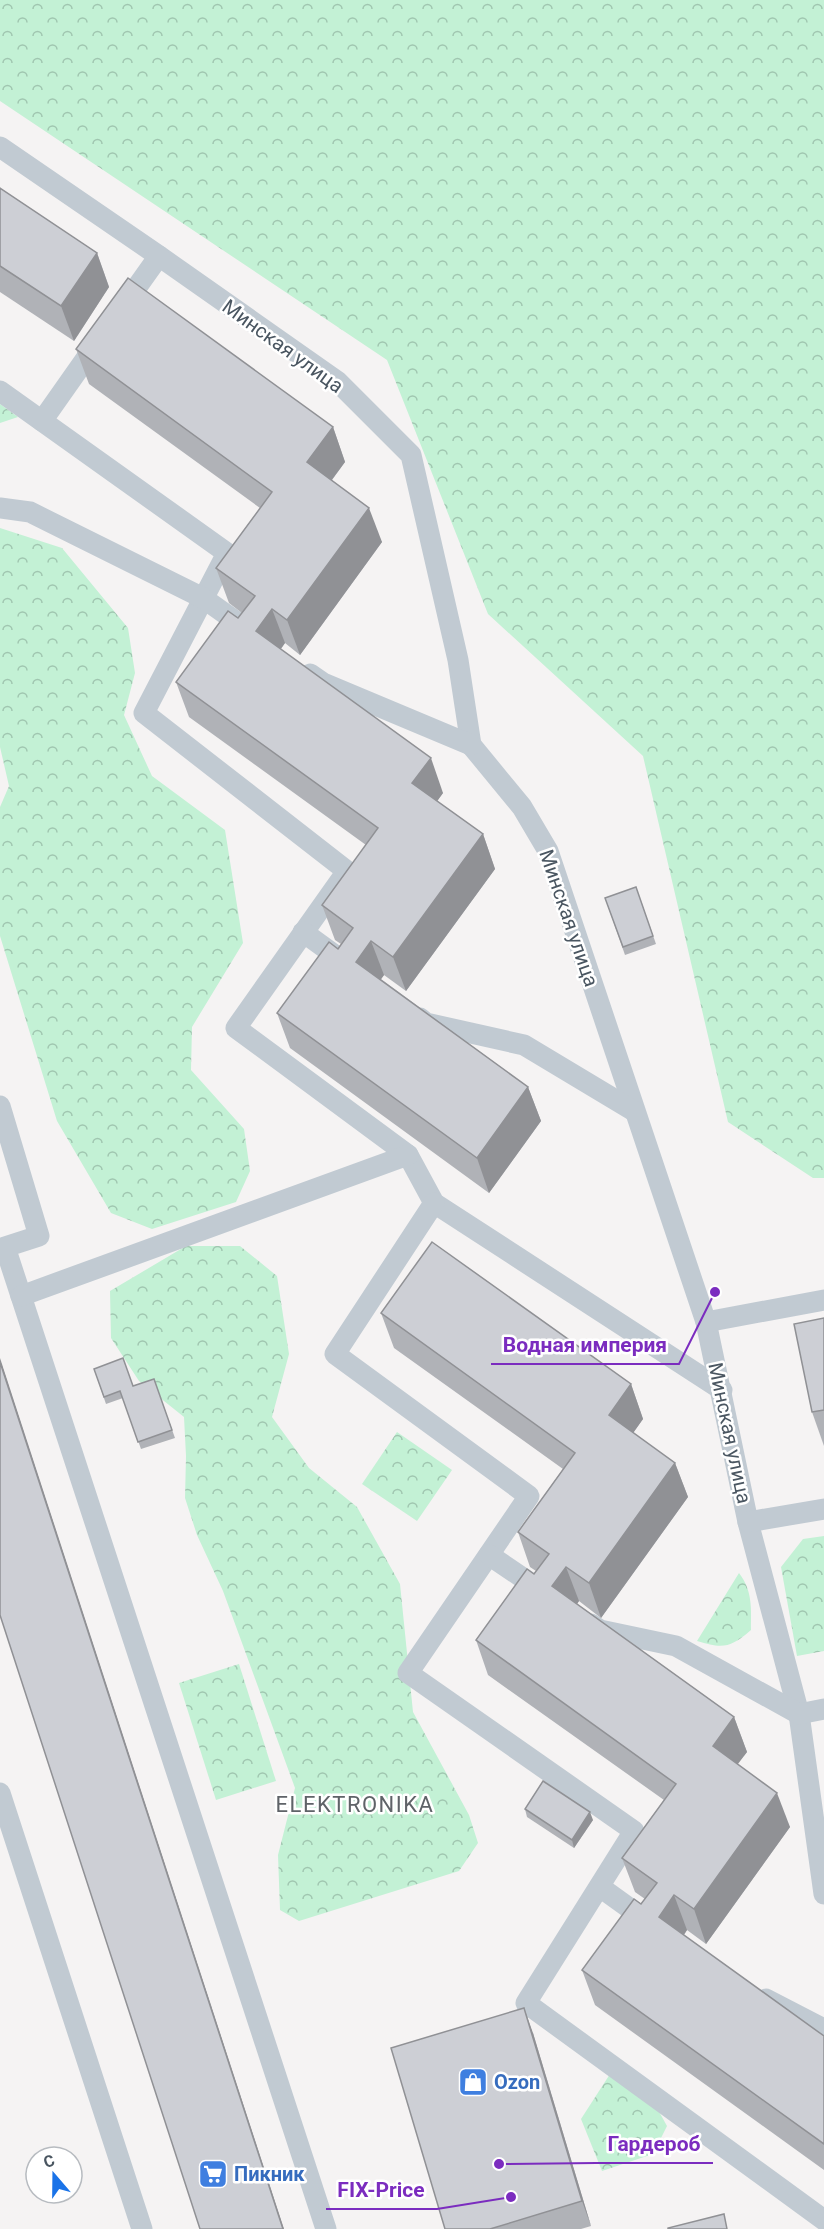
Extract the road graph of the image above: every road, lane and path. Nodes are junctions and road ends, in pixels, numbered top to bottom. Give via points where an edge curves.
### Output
1 (0, 147) edge
2 (159, 256) junction
3 (0, 391) edge
4 (42, 421) junction
5 (0, 508) edge
6 (203, 598) junction
7 (268, 644) edge
8 (296, 664) edge
9 (471, 745) junction
10 (303, 932) junction
11 (360, 974) edge
12 (407, 1009) edge
13 (0, 1106) edge
14 (634, 1111) junction
15 (408, 1155) junction
16 (434, 1203) junction
17 (3, 1248) edge
18 (21, 1296) junction
19 (824, 1300) edge
20 (706, 1322) junction
21 (722, 1390) junction
22 (824, 1509) edge
23 (748, 1522) junction
24 (489, 1555) junction
25 (824, 1709) edge
26 (799, 1714) junction
27 (0, 1793) edge
28 (600, 1887) junction
29 (824, 1894) edge
30 (665, 1934) edge
31 (752, 1991) edge
32 (824, 2029) edge
33 (824, 2220) edge
34 (142, 2229) edge
35 (326, 2229) edge

1 - 2 lane, Минская улица
2 - 4 lane
2 - 9 lane, Минская улица via 337,381 411,455 458,660
3 - 4 lane
4 - 6 lane via 227,553
5 - 6 lane via 30,512
6 - 7 lane
6 - 10 lane via 144,713 347,871
8 - 9 lane via 323,683
9 - 14 lane, Минская улица via 522,807 548,851
10 - 11 lane
10 - 15 lane via 236,1028
12 - 14 lane via 426,1023 524,1045
13 - 17 lane via 39,1236
14 - 20 lane, Минская улица
15 - 16 lane
15 - 18 lane
16 - 21 lane
16 - 24 lane via 335,1354 529,1496
17 - 18 lane
18 - 35 lane
19 - 20 lane
20 - 21 lane, Минская улица
21 - 23 lane, Минская улица
22 - 23 lane
23 - 26 lane, Минская улица
24 - 26 lane via 600,1630 676,1646
24 - 28 lane via 408,1673 634,1831
25 - 26 lane
26 - 29 lane, Минская улица
27 - 34 lane
28 - 30 lane
28 - 33 lane via 526,2003
31 - 32 lane

